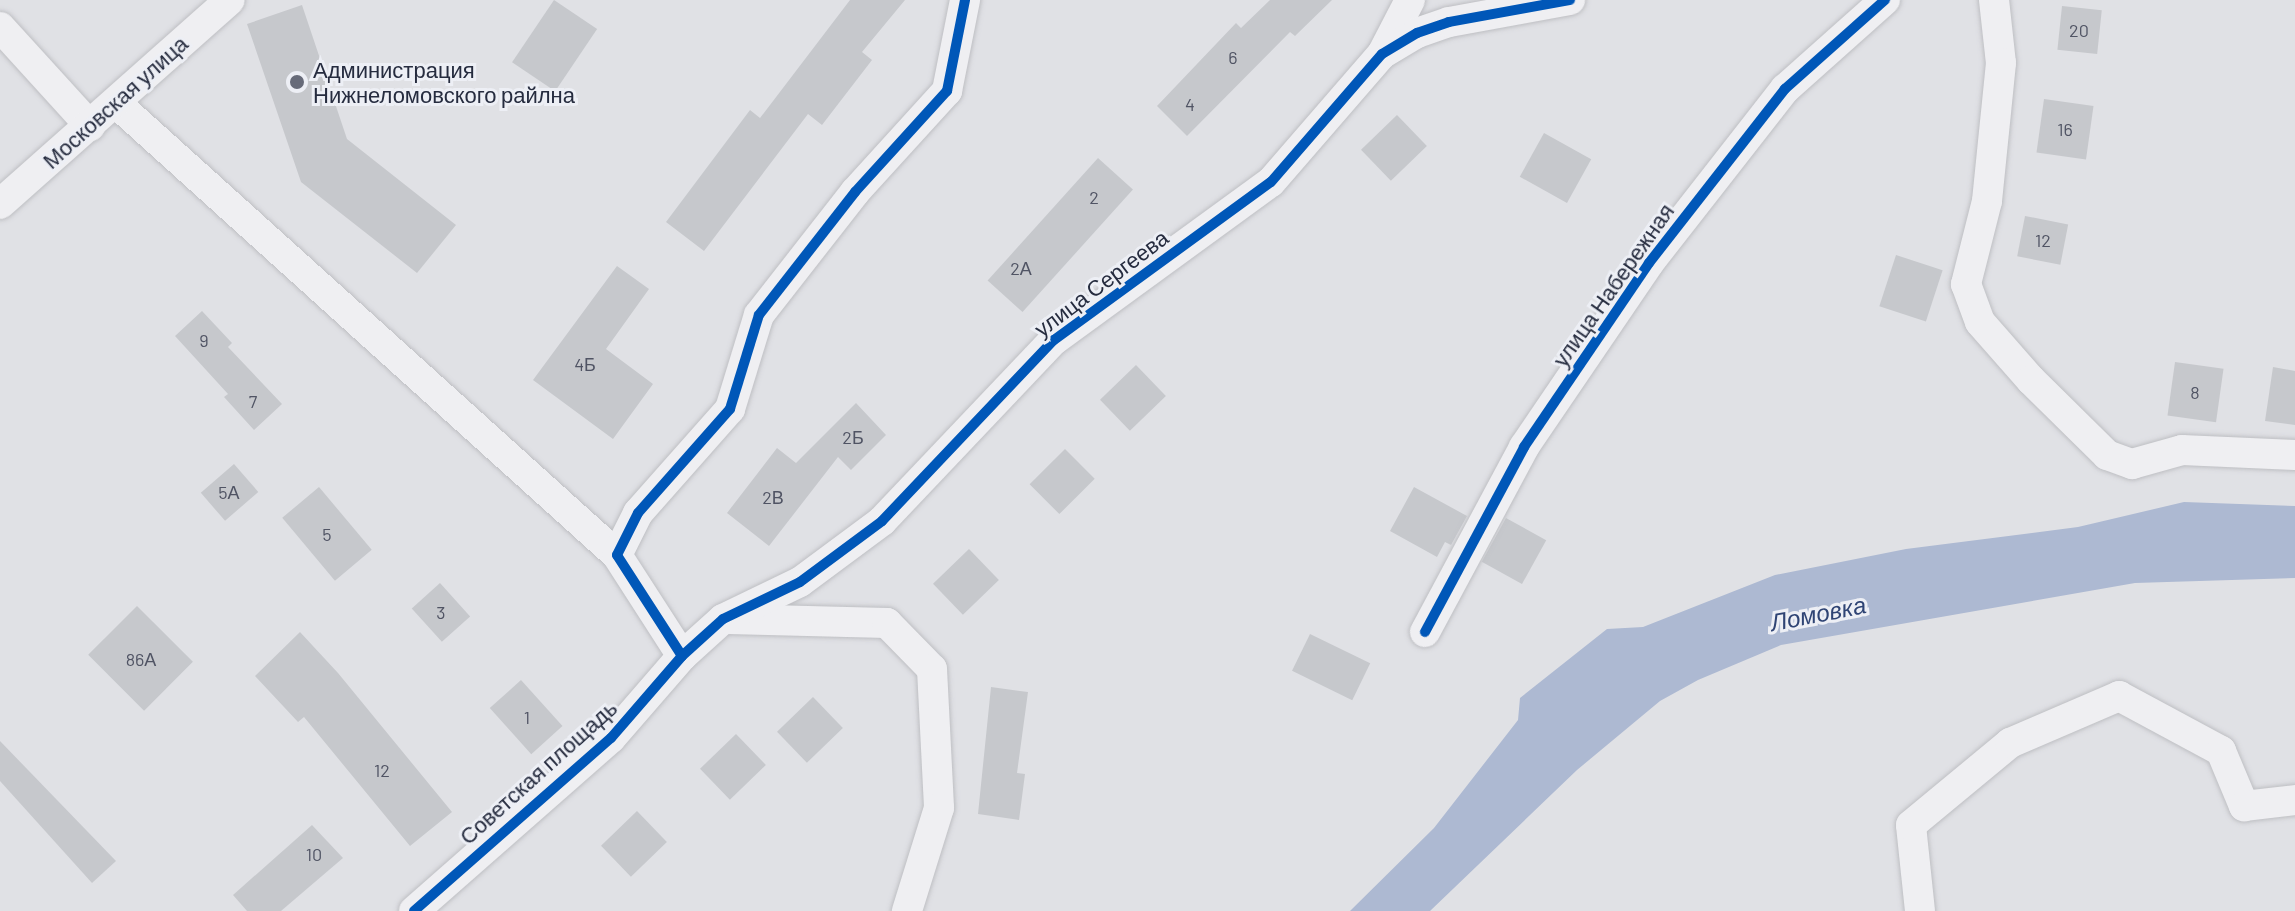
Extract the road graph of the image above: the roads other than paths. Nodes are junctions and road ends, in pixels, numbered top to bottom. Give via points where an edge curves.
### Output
1 (230, 0) edge
2 (965, 0) edge
3 (1410, 0) edge
4 (1453, 0) edge
5 (1570, 0) edge
6 (1885, 0) edge
7 (1994, 0) edge
8 (1482, 16) junction
9 (0, 27) edge
10 (1382, 54) junction
11 (116, 103) junction
12 (90, 126) junction
13 (0, 204) edge
14 (2295, 455) edge
15 (617, 555) junction
16 (723, 619) junction
17 (1425, 632) dead end
18 (682, 656) junction
19 (2295, 800) edge
20 (414, 911) edge
21 (907, 911) edge
22 (1920, 911) edge

1 - 11 street, Московская улица
2 - 15 street via 947,91 855,192 759,315 730,409 638,513
3 - 10 street
4 - 8 street
5 - 8 street, улица Сергеева
6 - 17 street, улица Набережная via 1785,89 1649,263 1524,447
7 - 14 street via 2001,63 1987,201 1966,284 1980,322 2107,455 2132,464 2182,450
8 - 10 street, улица Сергеева via 1417,33
9 - 12 street
10 - 16 street, улица Сергеева via 1271,182 1054,340 882,521 800,582
11 - 12 street, Московская улица
11 - 15 street
12 - 13 street, Московская улица
15 - 18 street
16 - 18 street, улица Сергеева
16 - 21 street via 887,623 932,669 939,808
18 - 20 street, Советская площадь via 611,738
19 - 22 street via 2244,806 2221,751 2119,696 2010,743 1911,825

